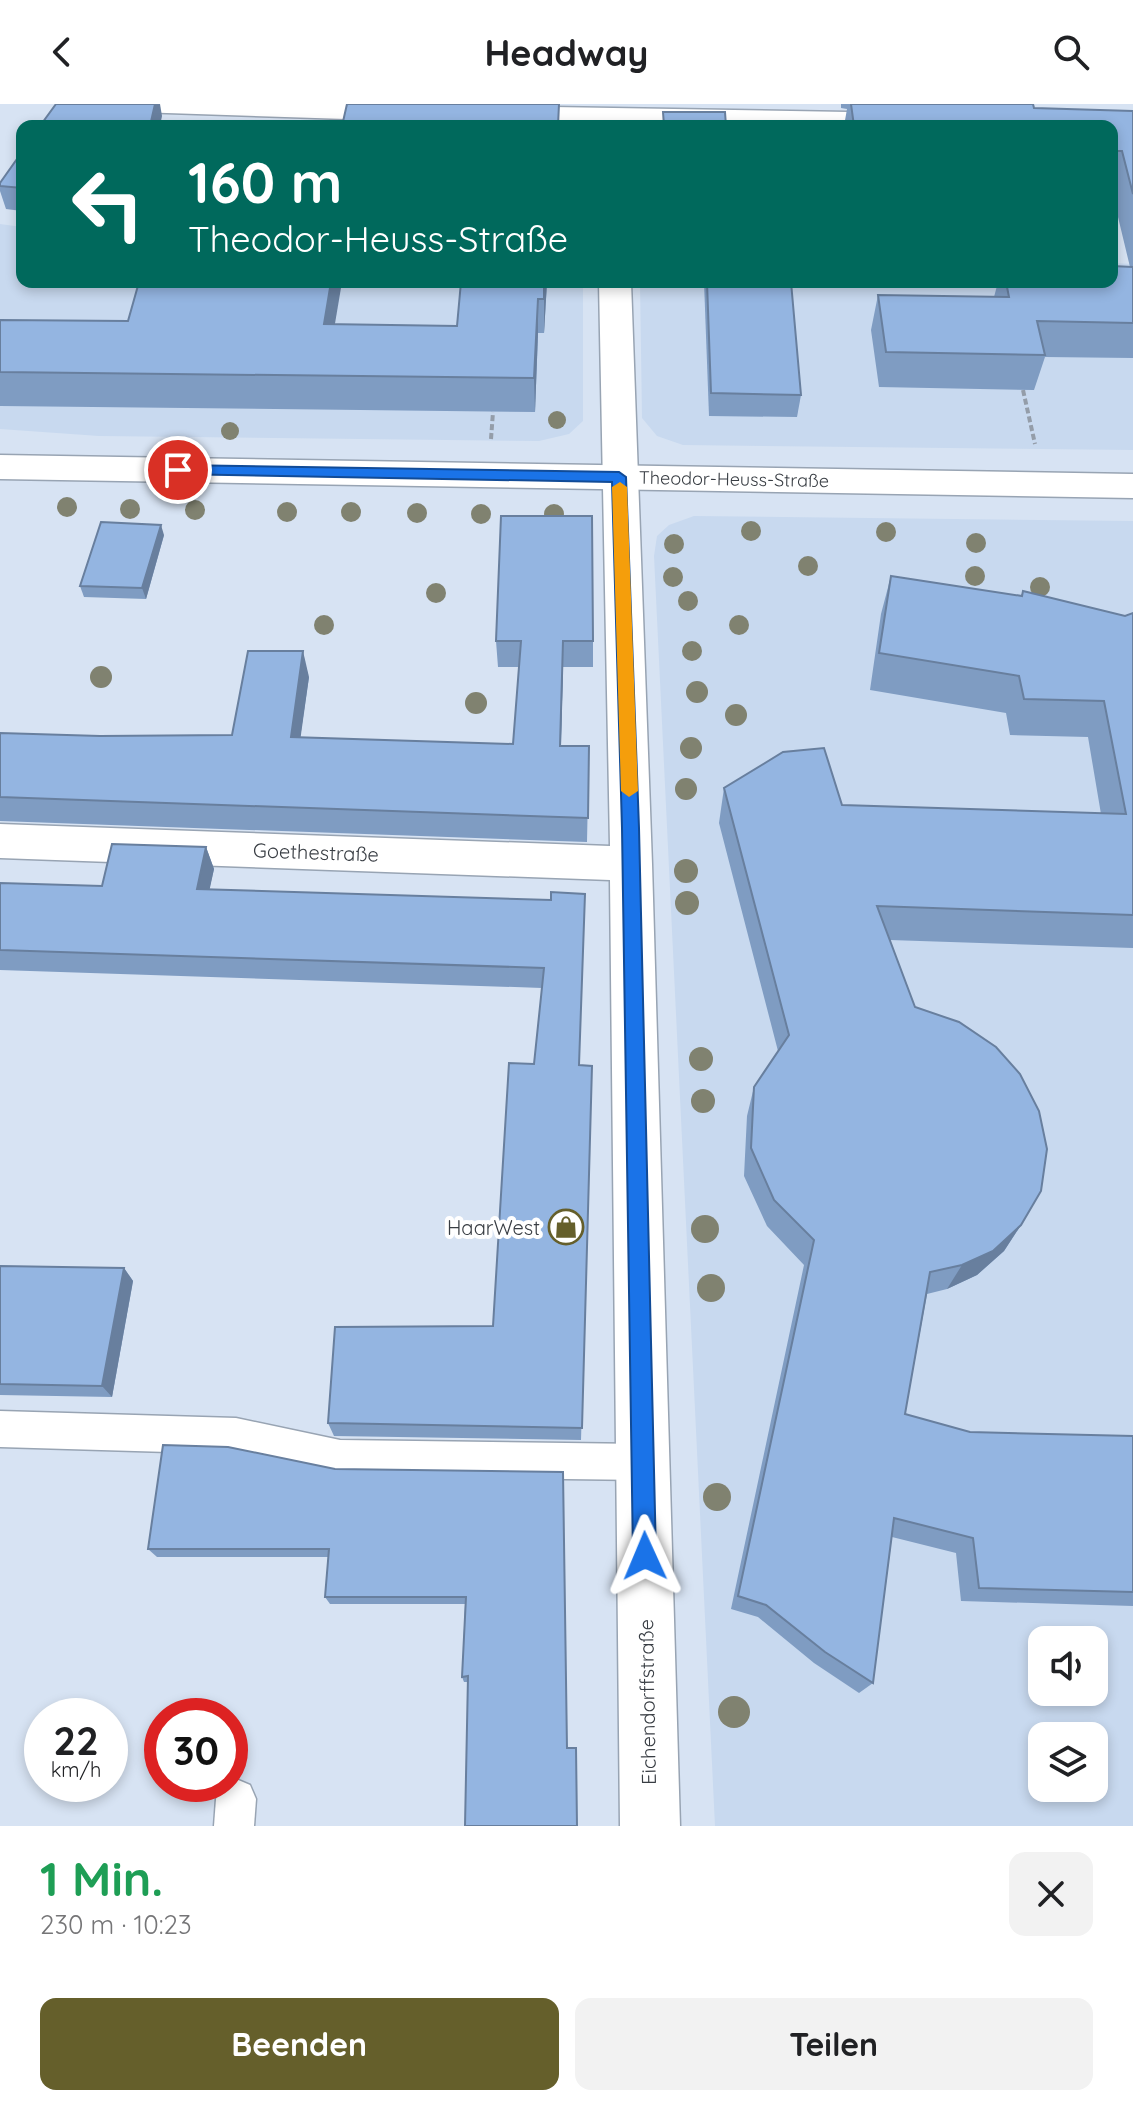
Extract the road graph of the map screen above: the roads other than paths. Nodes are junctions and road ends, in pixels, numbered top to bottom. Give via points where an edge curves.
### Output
1 (137, 104) edge
2 (440, 113) edge
3 (473, 114) edge
4 (609, 115) edge
5 (838, 120) edge
6 (615, 288) edge
7 (0, 467) edge
8 (619, 477) junction
9 (1133, 486) edge
10 (0, 841) edge
11 (631, 864) junction
12 (0, 1429) edge
13 (643, 1462) junction
14 (650, 1826) edge

1 - 2 street
3 - 4 street
4 - 5 street
6 - 8 street, Eichendorffstraße
7 - 8 street, Theodor-Heuss-Straße
8 - 9 street, Theodor-Heuss-Straße
8 - 11 street, Eichendorffstraße
10 - 11 street, Goethestraße
11 - 13 street, Eichendorffstraße
12 - 13 lane via 236,1436 340,1458
13 - 14 street, Eichendorffstraße

